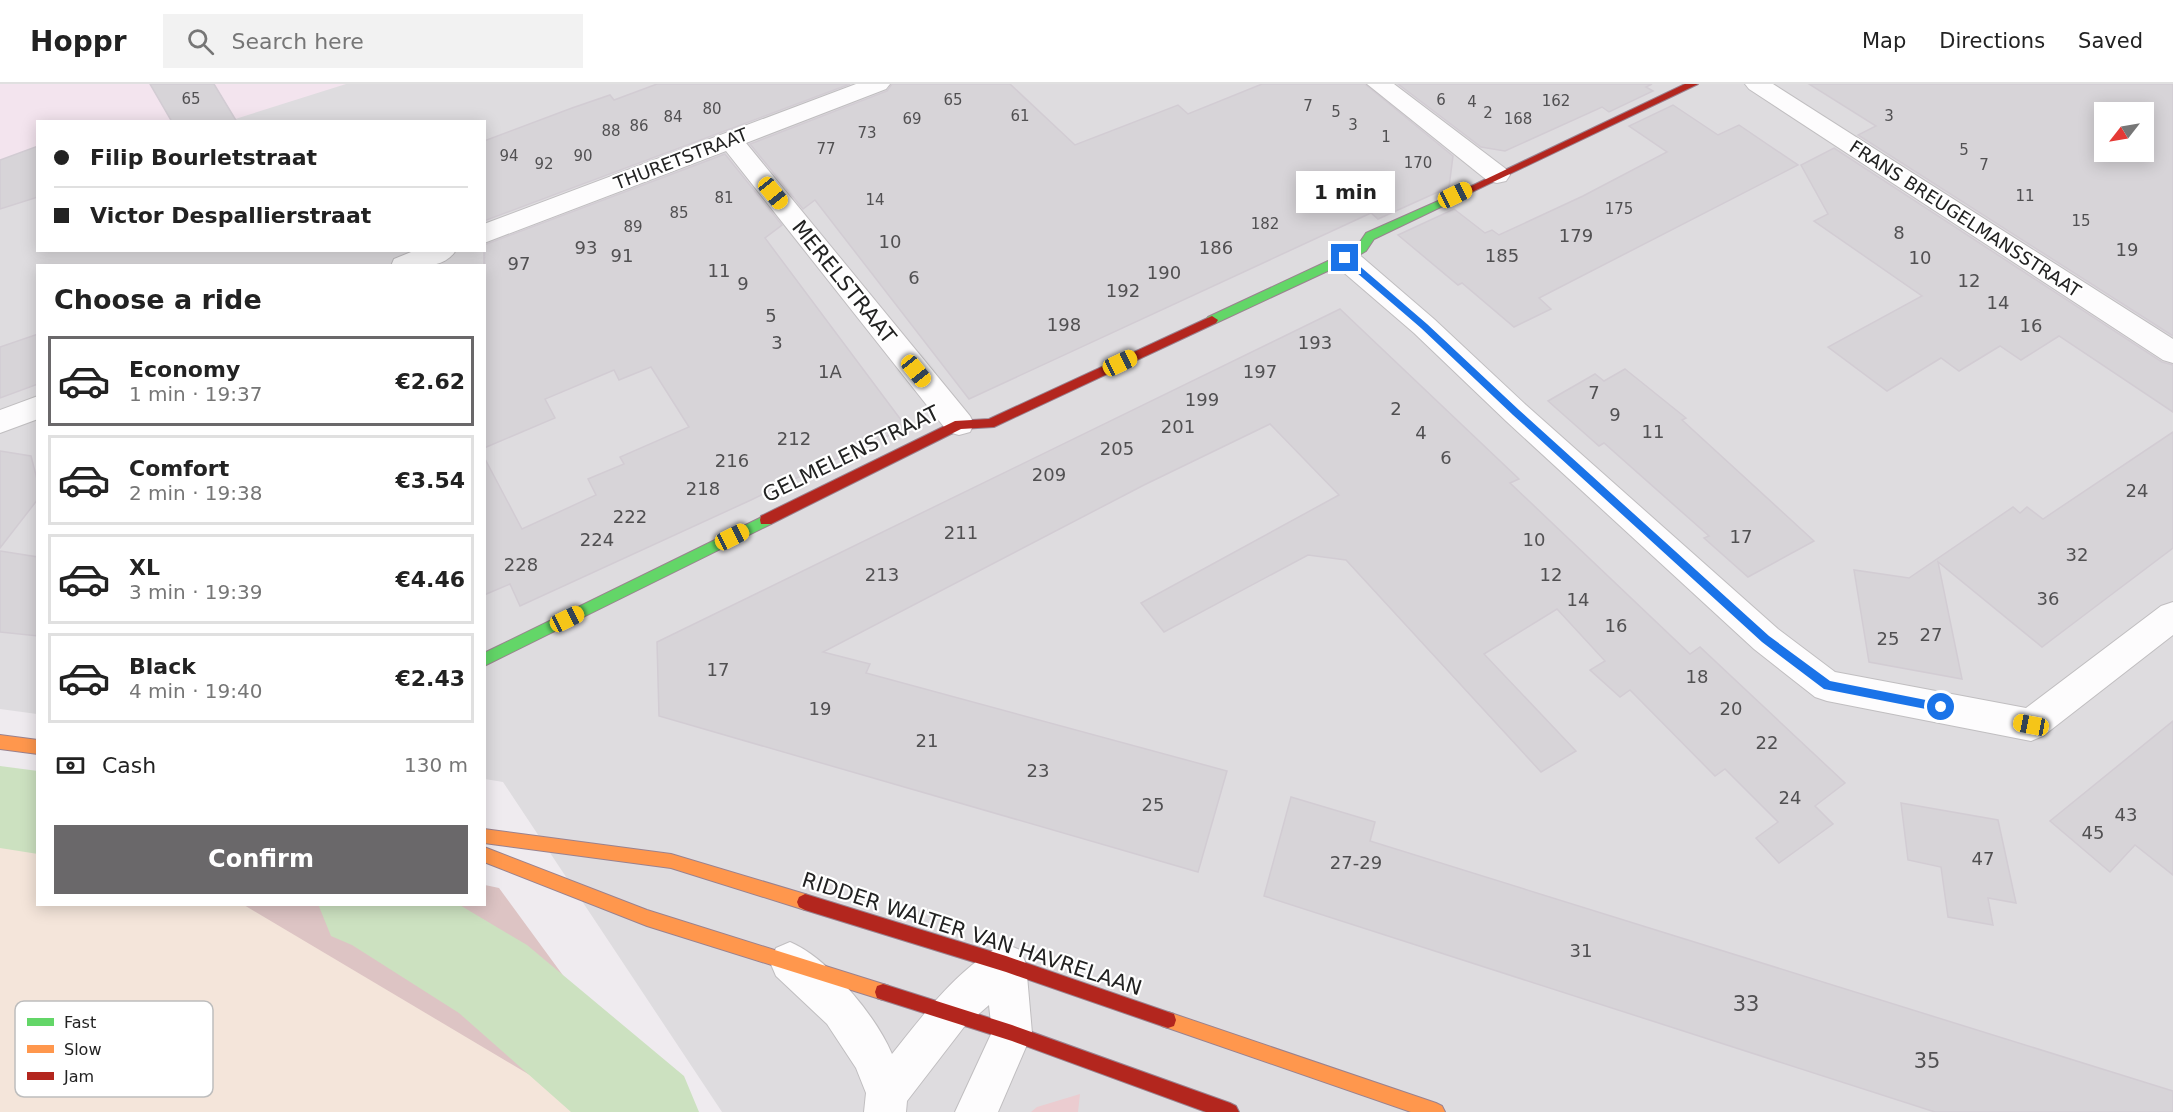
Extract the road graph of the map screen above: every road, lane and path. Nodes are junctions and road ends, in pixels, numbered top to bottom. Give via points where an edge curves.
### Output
1 (878, 84) edge
2 (1379, 84) edge
3 (1693, 84) edge
4 (1757, 84) edge
5 (730, 140) junction
6 (1497, 175) junction
7 (486, 233) edge
8 (438, 252) edge
9 (1345, 258) junction
10 (409, 264) edge
11 (2173, 353) edge
12 (36, 408) edge
13 (0, 422) edge
14 (959, 424) junction
15 (2173, 616) edge
16 (486, 659) edge
17 (0, 742) edge
18 (36, 747) edge
19 (486, 836) edge
20 (486, 855) edge
21 (789, 961) junction
22 (1006, 964) junction
23 (950, 1013) junction
24 (1012, 1033) junction
25 (886, 1103) edge
26 (976, 1112) edge
27 (1230, 1112) edge
28 (1436, 1112) edge

1 - 5 street, THURETSTRAAT
2 - 6 street
3 - 6 street, GELMELENSTRAAT
4 - 11 street, FRANS BREUGELMANSSTRAAT
5 - 7 street, THURETSTRAAT
5 - 14 street, MERELSTRAAT
6 - 9 street, GELMELENSTRAAT via 1370,236 1362,248
8 - 10 street
9 - 14 street, GELMELENSTRAAT via 990,424
9 - 15 street via 1766,639 1827,686 2031,725
12 - 13 street
14 - 16 street, GELMELENSTRAAT
17 - 18 street
19 - 22 street, RIDDER WALTER VAN HAVRELAAN via 671,861
20 - 21 street via 647,918
21 - 23 street
21 - 25 street via 841,1010 872,1054
22 - 23 street
22 - 24 street
22 - 28 street, RIDDER WALTER VAN HAVRELAAN
23 - 24 street
23 - 25 street
24 - 26 street
24 - 27 street

